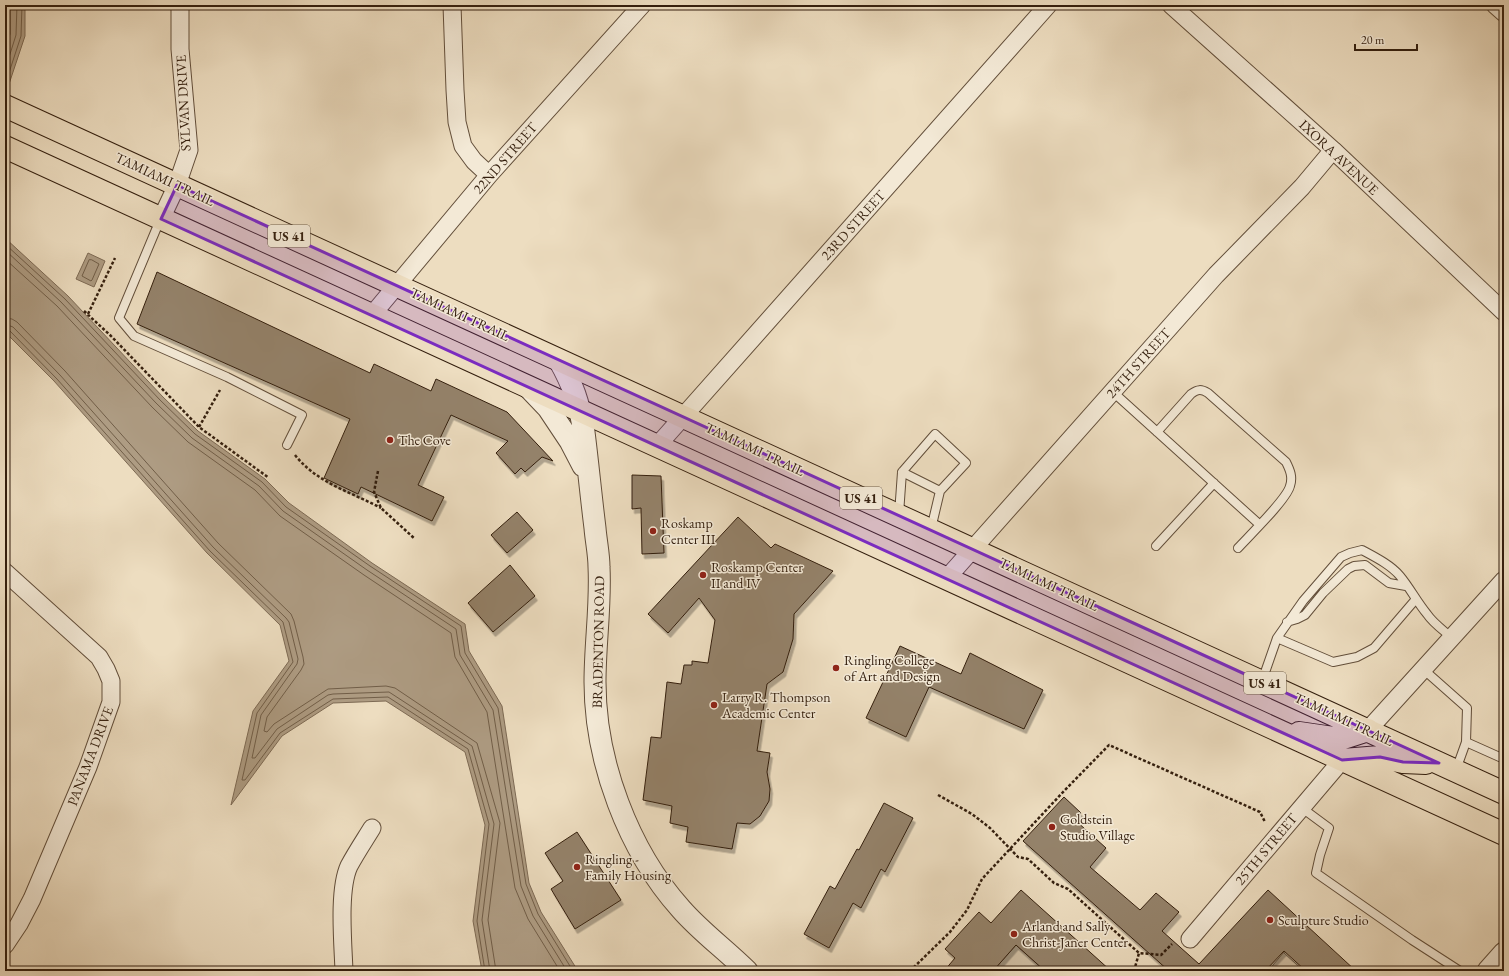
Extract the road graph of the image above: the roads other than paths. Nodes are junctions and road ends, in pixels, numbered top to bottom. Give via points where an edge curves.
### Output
1 (180, 5) edge
2 (452, 5) edge
3 (642, 5) edge
4 (1048, 5) edge
5 (1171, 5) edge
6 (1495, 5) edge
7 (1504, 13) edge
8 (12, 109) edge
9 (5, 147) edge
10 (1333, 150) junction
11 (489, 175) junction
12 (177, 185) junction
13 (161, 219) junction
14 (397, 285) junction
15 (1504, 312) edge
16 (372, 315) junction
17 (559, 360) junction
18 (524, 384) junction
19 (1112, 392) junction
20 (580, 410) junction
21 (683, 416) junction
22 (1157, 432) junction
23 (287, 445) road end
24 (657, 446) junction
25 (902, 472) junction
26 (590, 479) junction
27 (1214, 483) junction
28 (940, 491) junction
29 (899, 515) junction
30 (1259, 524) junction
31 (931, 530) junction
32 (1156, 546) dead end
33 (1238, 548) dead end
34 (972, 549) junction
35 (5, 572) edge
36 (947, 578) junction
37 (1504, 580) edge
38 (1406, 586) junction
39 (1416, 599) junction
40 (1287, 622) junction
41 (1451, 637) junction
42 (1277, 638) junction
43 (1423, 669) junction
44 (1262, 682) junction
45 (1276, 729) junction
46 (1368, 730) junction
47 (1466, 742) junction
48 (1504, 759) edge
49 (1342, 760) junction
50 (1448, 767) junction
51 (1504, 793) edge
52 (1302, 808) junction
53 (372, 828) dead end
54 (1504, 834) edge
55 (1190, 939) road end
56 (5, 945) edge
57 (1504, 953) edge
58 (344, 971) edge
59 (748, 971) edge
60 (1460, 971) edge
61 (1488, 971) edge

1 - 12 street, SYLVAN DRIVE via 180,49 189,150
2 - 11 street via 457,122 463,146
3 - 11 street, 22ND STREET
4 - 21 street, 23RD STREET
5 - 10 street, IXORA AVENUE
6 - 7 street
8 - 12 main road, TAMIAMI TRAIL / US 41
9 - 13 main road, US 41
10 - 15 street, IXORA AVENUE
10 - 19 street, 24TH STREET via 1302,187 1216,276
11 - 14 street, 22ND STREET
12 - 13 street, SYLVAN DRIVE
12 - 14 main road, TAMIAMI TRAIL / US 41
13 - 16 main road, US 41
13 - 23 lane via 120,318 134,336 227,377 302,415
14 - 16 street, 22ND STREET
14 - 17 main road, TAMIAMI TRAIL / US 41
16 - 18 main road, US 41
17 - 20 street, BRADENTON ROAD via 571,381
17 - 21 main road, TAMIAMI TRAIL / US 41
18 - 20 main road, US 41
18 - 26 street, BRADENTON ROAD via 548,408 570,441
19 - 22 lane
19 - 34 street, 24TH STREET
20 - 24 main road, US 41
20 - 26 street, BRADENTON ROAD
21 - 24 street, 23RD STREET
21 - 29 main road, TAMIAMI TRAIL / US 41
22 - 27 lane
22 - 30 lane via 1191,394 1196,390 1202,390 1273,450 1286,462 1290,470 1291,485 1288,493
24 - 36 main road, US 41
25 - 28 lane
25 - 28 lane via 935,434 966,463
25 - 29 lane
26 - 59 street, BRADENTON ROAD via 599,566 595,682 605,760 615,795 627,826 663,886 691,920
27 - 30 lane
27 - 32 lane
28 - 31 lane
29 - 31 main road, TAMIAMI TRAIL / US 41
30 - 33 lane
31 - 34 main road, TAMIAMI TRAIL / US 41
34 - 36 street, 24TH STREET
34 - 44 main road, TAMIAMI TRAIL / US 41
35 - 56 street, PANAMA DRIVE via 99,656 111,682 111,702 88,767 32,899
36 - 45 main road, US 41
37 - 41 street
38 - 39 lane
38 - 40 lane via 1389,583 1365,565 1354,566 1323,593 1305,615 1298,620
38 - 40 lane via 1400,576 1380,560 1362,550 1350,553 1341,558
39 - 41 lane via 1427,615
39 - 42 lane via 1374,648 1356,657 1333,662
40 - 42 lane
41 - 43 street
42 - 44 lane
43 - 46 street
43 - 47 lane via 1467,708
44 - 46 main road, TAMIAMI TRAIL / US 41
45 - 46 main road via 1340,739
45 - 49 main road, US 41
46 - 50 main road, TAMIAMI TRAIL / US 41
47 - 48 lane
47 - 50 lane
49 - 50 main road via 1380,757
49 - 52 street, 25TH STREET
49 - 54 main road, US 41
50 - 51 main road, TAMIAMI TRAIL / US 41
52 - 55 street, 25TH STREET
52 - 60 lane via 1329,828 1316,873
53 - 58 street via 349,866 344,882
57 - 61 street

